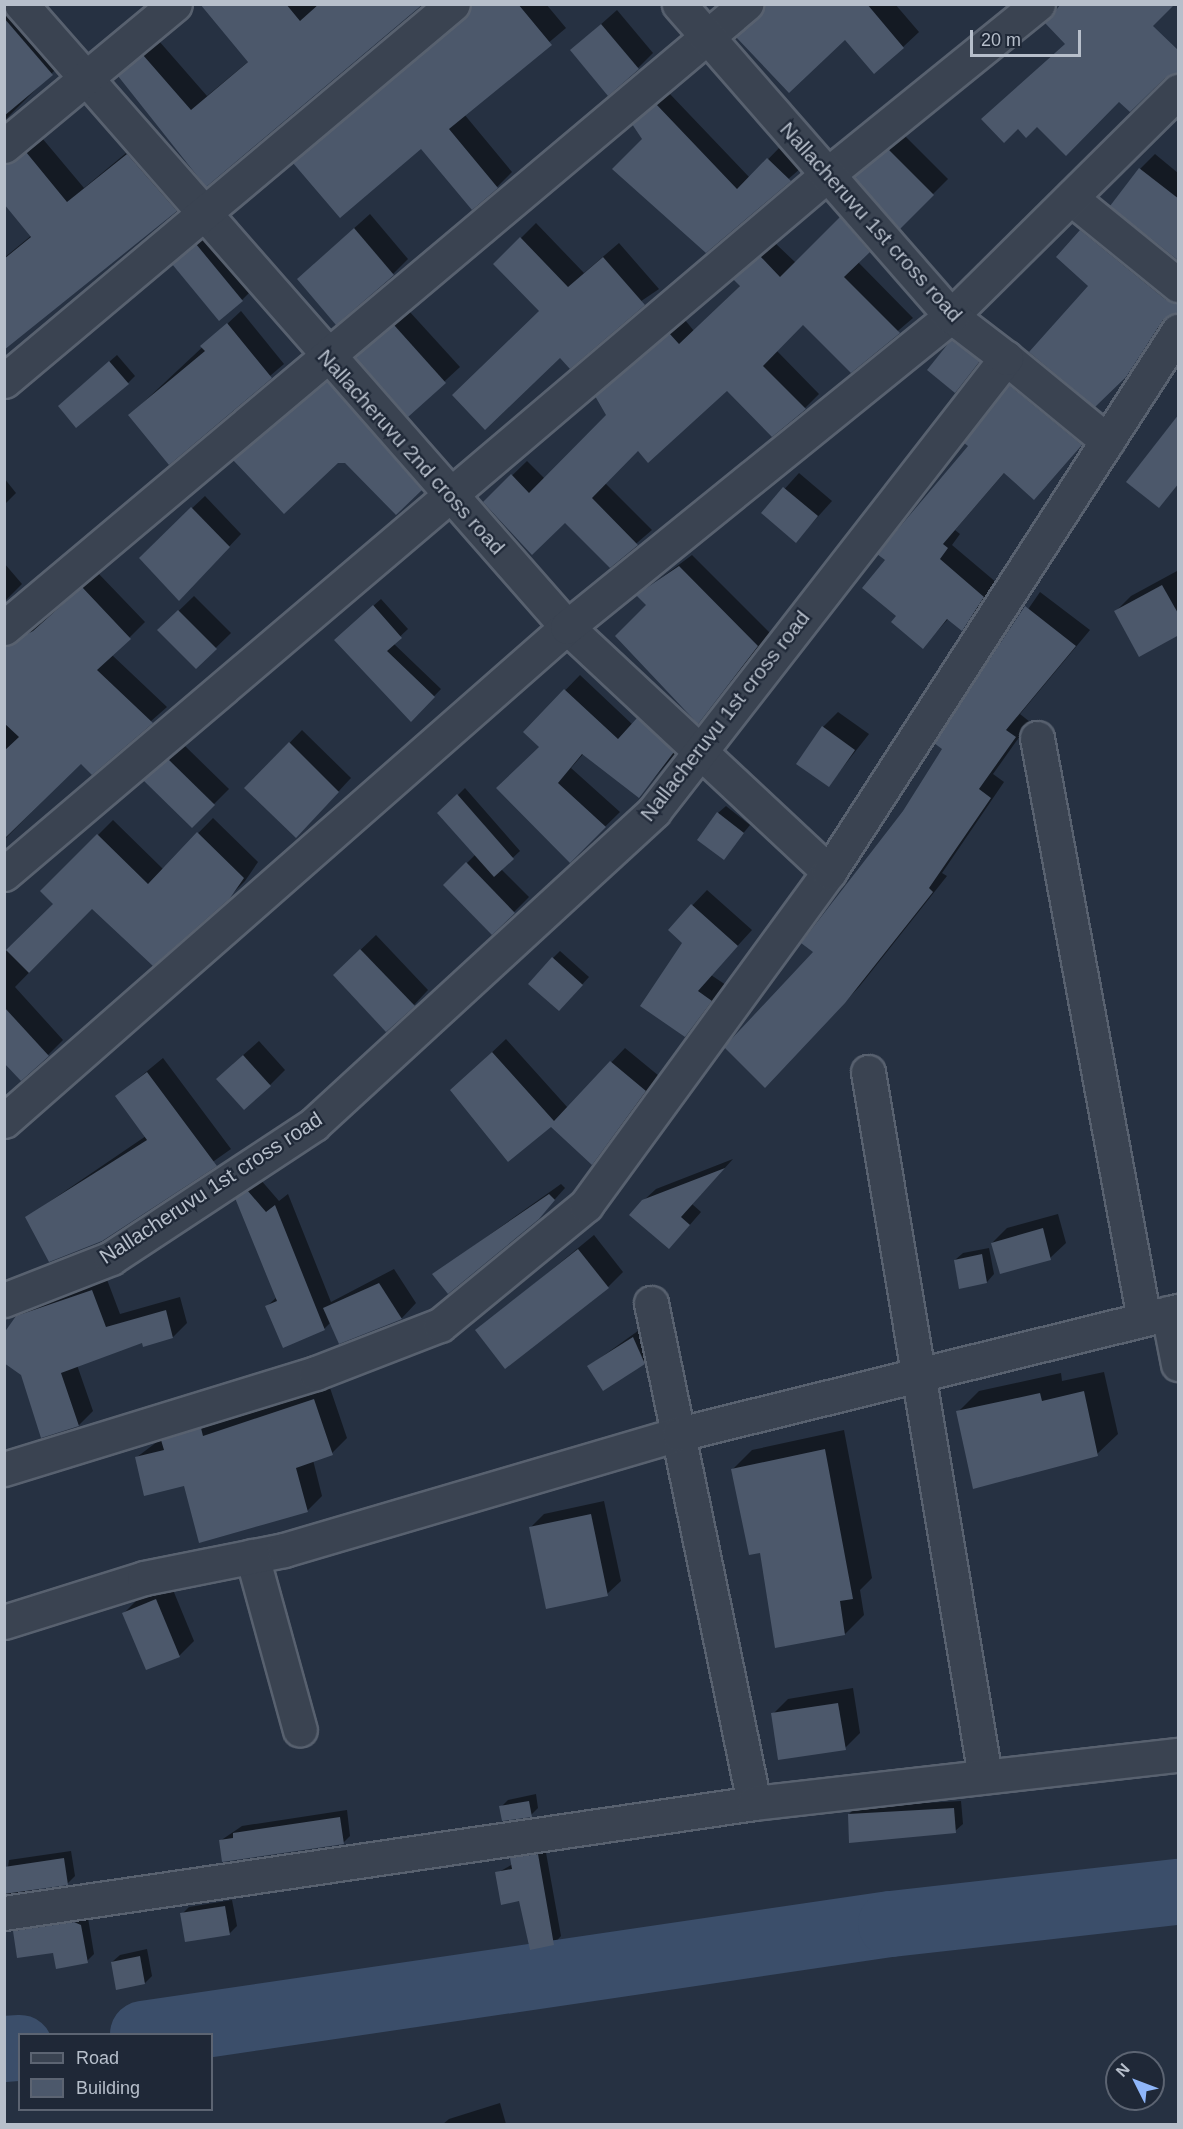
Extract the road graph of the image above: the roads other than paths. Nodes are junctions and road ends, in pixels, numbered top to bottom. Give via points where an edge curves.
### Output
1 (21, 4) edge
2 (175, 4) edge
3 (453, 4) edge
4 (679, 4) edge
5 (746, 4) edge
6 (1038, 4) edge
7 (706, 39) junction
8 (87, 79) junction
9 (1179, 91) edge
10 (4, 146) edge
11 (828, 174) junction
12 (1071, 198) junction
13 (201, 216) junction
14 (1179, 285) edge
15 (951, 316) junction
16 (1179, 331) edge
17 (1006, 358) junction
18 (328, 359) junction
19 (4, 381) edge
20 (1107, 441) junction
21 (449, 496) junction
22 (567, 627) junction
23 (4, 628) edge
24 (1037, 738) dead end
25 (697, 754) junction
26 (829, 872) junction
27 (4, 874) edge
28 (868, 1072) dead end
29 (4, 1121) edge
30 (4, 1300) edge
31 (651, 1303) dead end
32 (1164, 1314) edge
33 (1179, 1364) edge
34 (916, 1372) junction
35 (679, 1434) junction
36 (4, 1469) edge
37 (252, 1556) junction
38 (4, 1622) edge
39 (300, 1730) dead end
40 (1179, 1755) edge
41 (985, 1776) junction
42 (754, 1803) junction
43 (4, 1913) edge

1 - 8 street, Nallacheruvu 2nd cross road
2 - 8 street
3 - 13 street
4 - 7 street, Nallacheruvu 1st cross road
5 - 7 street
6 - 11 street
7 - 11 street, Nallacheruvu 1st cross road
7 - 18 street
8 - 10 street
8 - 13 street, Nallacheruvu 2nd cross road
9 - 12 street
11 - 15 street, Nallacheruvu 1st cross road
11 - 21 street
12 - 14 street
12 - 15 street
13 - 18 street, Nallacheruvu 2nd cross road
13 - 19 street
15 - 17 street, Nallacheruvu 1st cross road
15 - 22 street
16 - 20 street
17 - 20 street
17 - 25 street, Nallacheruvu 1st cross road
18 - 21 street, Nallacheruvu 2nd cross road
18 - 23 street
20 - 26 street
21 - 22 street, Nallacheruvu 2nd cross road
21 - 27 street
22 - 25 street, Nallacheruvu 2nd cross road
22 - 29 street
24 - 32 street
25 - 26 street, Nallacheruvu 2nd cross road
25 - 30 street, Nallacheruvu 1st cross road via 654,812 314,1124 111,1258
26 - 36 street via 586,1205 440,1325 316,1372
28 - 34 street
31 - 35 street
32 - 33 street
32 - 34 street
34 - 35 street
34 - 41 street
35 - 37 street
35 - 42 street
37 - 38 street via 144,1578
37 - 39 street
40 - 41 street
41 - 42 street
42 - 43 street

